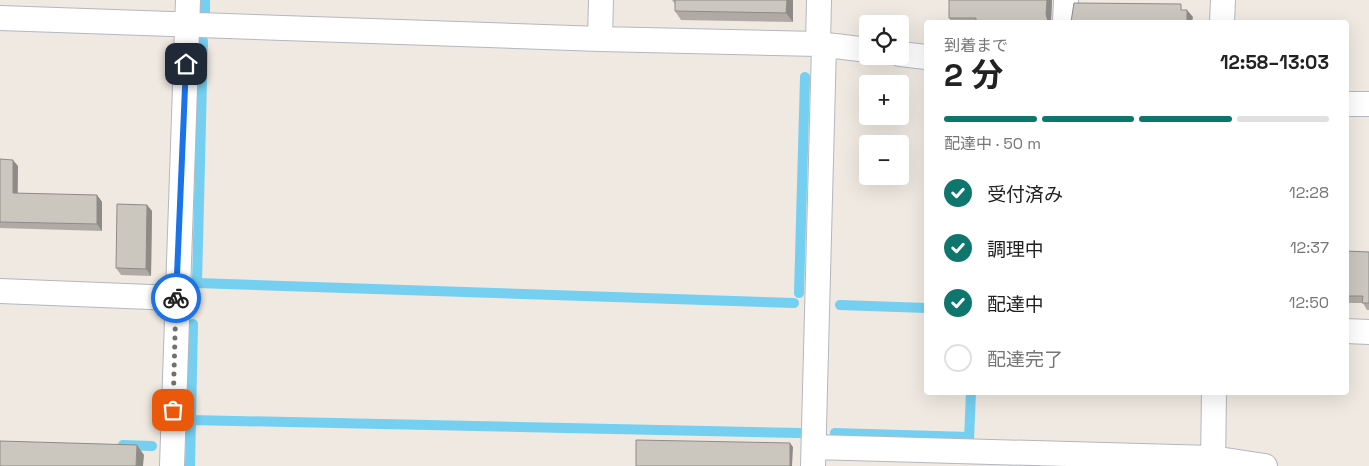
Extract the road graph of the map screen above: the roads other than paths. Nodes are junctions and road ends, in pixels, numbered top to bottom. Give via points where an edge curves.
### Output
1 (188, 0) edge
2 (602, 0) edge
3 (819, 0) edge
4 (1066, 0) edge
5 (1223, 0) edge
6 (0, 18) edge
7 (1065, 20) edge
8 (1222, 20) edge
9 (188, 25) junction
10 (600, 39) junction
11 (821, 44) junction
12 (859, 49) edge
13 (909, 55) edge
14 (924, 57) edge
15 (1349, 104) edge
16 (1369, 104) edge
17 (0, 290) edge
18 (176, 298) junction
19 (1349, 332) edge
20 (1369, 332) edge
21 (1214, 395) edge
22 (814, 457) edge
23 (1212, 462) edge
24 (172, 466) edge
25 (1265, 466) edge

1 - 9 street
2 - 10 street
3 - 11 street
4 - 7 street
5 - 8 street
6 - 9 street
9 - 10 street
9 - 18 street
10 - 11 street
11 - 12 street
11 - 22 street
13 - 14 street
15 - 16 street
17 - 18 street
18 - 24 street
19 - 20 street
21 - 23 street
22 - 23 street
23 - 25 street

